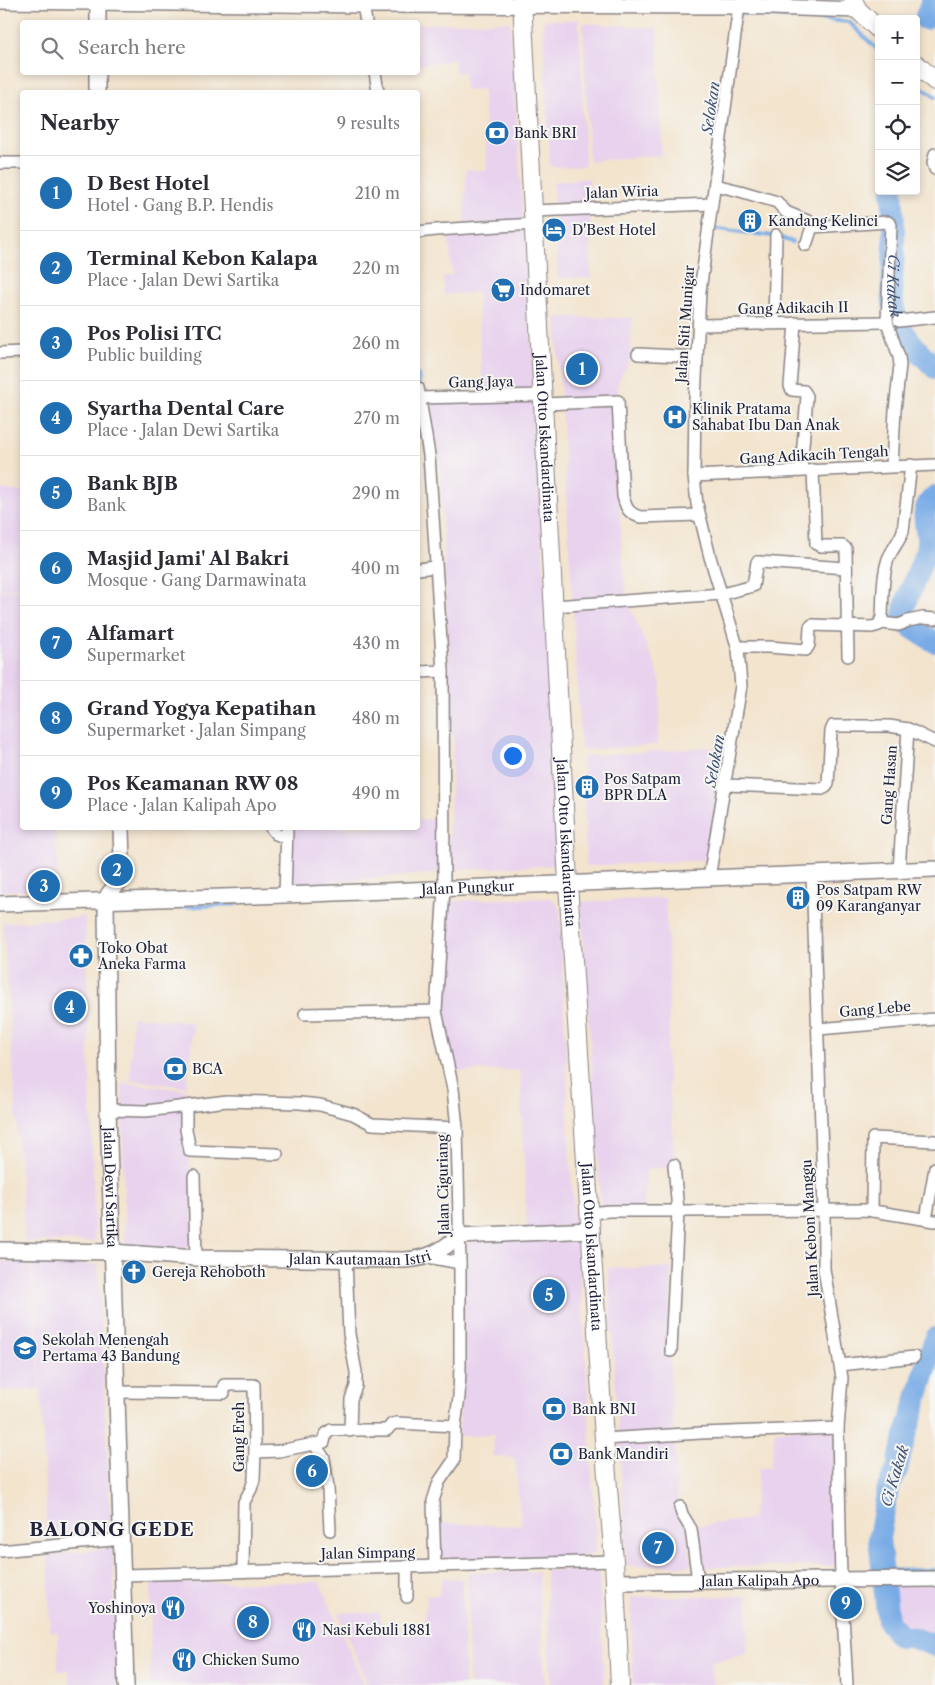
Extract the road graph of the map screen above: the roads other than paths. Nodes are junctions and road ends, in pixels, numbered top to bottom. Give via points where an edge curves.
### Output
1 (0, 1) edge
2 (395, 2) edge
3 (98, 3) junction
4 (522, 3) edge
5 (363, 5) junction
6 (855, 5) edge
7 (738, 6) junction
8 (98, 20) edge
9 (366, 20) edge
10 (875, 26) edge
11 (920, 67) edge
12 (97, 75) edge
13 (375, 75) edge
14 (933, 76) edge
15 (97, 90) edge
16 (378, 90) edge
17 (935, 154) edge
18 (0, 162) edge
19 (20, 163) edge
20 (935, 169) edge
21 (714, 185) junction
22 (710, 204) junction
23 (534, 218) junction
24 (812, 227) junction
25 (420, 232) edge
26 (776, 235) dead end
27 (805, 245) dead end
28 (935, 317) edge
29 (899, 321) dead end
30 (887, 322) junction
31 (795, 323) junction
32 (774, 324) junction
33 (699, 325) junction
34 (20, 352) edge
35 (0, 353) edge
36 (638, 354) dead end
37 (697, 357) junction
38 (420, 393) edge
39 (543, 400) junction
40 (420, 418) edge
41 (421, 431) edge
42 (911, 465) junction
43 (935, 465) edge
44 (892, 466) junction
45 (809, 471) junction
46 (694, 476) junction
47 (699, 515) junction
48 (435, 567) junction
49 (846, 568) junction
50 (420, 569) edge
51 (722, 594) junction
52 (554, 606) junction
53 (935, 619) edge
54 (879, 625) junction
55 (847, 626) junction
56 (738, 650) junction
57 (848, 656) dead end
58 (443, 671) junction
59 (420, 672) edge
60 (908, 733) junction
61 (935, 742) edge
62 (725, 786) junction
63 (121, 830) edge
64 (273, 830) edge
65 (286, 833) edge
66 (935, 869) edge
67 (899, 871) junction
68 (812, 874) junction
69 (709, 878) junction
70 (568, 884) junction
71 (444, 888) junction
72 (286, 895) junction
73 (106, 900) junction
74 (0, 904) edge
75 (436, 1011) junction
76 (305, 1014) dead end
77 (935, 1019) edge
78 (818, 1029) junction
79 (186, 1106) junction
80 (108, 1110) junction
81 (456, 1128) junction
82 (935, 1141) edge
83 (277, 1154) dead end
84 (674, 1165) dead end
85 (935, 1168) edge
86 (194, 1176) dead end
87 (824, 1209) junction
88 (678, 1211) junction
89 (872, 1211) junction
90 (930, 1220) edge
91 (591, 1222) junction
92 (459, 1236) junction
93 (0, 1250) edge
94 (112, 1252) junction
95 (428, 1257) junction
96 (196, 1258) junction
97 (346, 1260) junction
98 (460, 1263) junction
99 (671, 1351) dead end
100 (914, 1358) dead end
101 (840, 1365) junction
102 (117, 1392) junction
103 (455, 1426) junction
104 (838, 1428) junction
105 (350, 1431) junction
106 (604, 1439) junction
107 (314, 1444) junction
108 (255, 1452) junction
109 (680, 1507) dead end
110 (330, 1530) dead end
111 (122, 1538) junction
112 (0, 1551) edge
113 (614, 1561) junction
114 (406, 1566) junction
115 (434, 1566) junction
116 (243, 1571) junction
117 (123, 1575) junction
118 (841, 1580) junction
119 (935, 1580) edge
120 (698, 1581) junction
121 (615, 1582) junction
122 (407, 1597) dead end
123 (126, 1685) edge
124 (620, 1685) edge
125 (847, 1685) edge

1 - 3 main road
2 - 4 main road
2 - 5 main road
3 - 5 main road
3 - 8 main road
4 - 7 main road
4 - 23 main road, Jalan Otto Iskandardinata
5 - 9 street
6 - 7 main road
6 - 10 main road
7 - 21 street, Jalan Siti Munigar
11 - 14 main road
12 - 15 main road
13 - 16 street
17 - 20 street
18 - 19 street
21 - 22 street, Jalan Siti Munigar
21 - 24 street via 777,202 786,212 810,222
22 - 23 street, Jalan Wiria
22 - 33 street, Jalan Siti Munigar
23 - 25 street, Jalan Wiria
23 - 39 main road, Jalan Otto Iskandardinata
24 - 27 street
24 - 30 street via 888,222 892,228
26 - 32 street
28 - 29 street
30 - 31 street, Gang Adikacih II
30 - 44 street via 900,365
31 - 32 street, Gang Adikacih II
31 - 45 street via 790,386 792,390 804,391 807,396
32 - 33 street, Gang Adikacih II
33 - 37 street, Jalan Siti Munigar
34 - 35 street
36 - 37 street
37 - 46 street, Jalan Siti Munigar
38 - 39 street, Gang Jaya
39 - 47 street, Gang Jaya via 618,401 626,507 631,514 640,517
39 - 52 main road, Jalan Otto Iskandardinata
40 - 41 street, Jalan Ciguriang
41 - 48 street, Jalan Ciguriang via 431,489
42 - 43 street, Gang Adikacih Tengah
42 - 44 street, Gang Adikacih Tengah
42 - 54 street via 903,532 890,553 886,567
44 - 45 street, Gang Adikacih Tengah
45 - 46 street, Gang Adikacih Tengah
45 - 49 street via 816,544 846,547
46 - 47 street, Jalan Siti Munigar
47 - 51 street, Jalan Siti Munigar
48 - 50 street
48 - 58 street, Jalan Ciguriang
49 - 51 street via 757,562 753,586
49 - 55 street
51 - 52 street
51 - 56 street, Jalan Siti Munigar
52 - 70 main road, Jalan Otto Iskandardinata
53 - 54 street
54 - 55 street
55 - 56 street via 812,625 806,650 769,647
55 - 57 street
56 - 62 street, Jalan Siti Munigar via 741,686
58 - 59 street
58 - 71 street, Jalan Ciguriang
60 - 61 street via 922,735
60 - 62 street, Gang Hasan via 889,726 833,726 828,784 822,789
60 - 67 street, Gang Hasan
62 - 69 street, Jalan Siti Munigar
63 - 73 main road via 122,869 118,885 108,893
64 - 65 street via 276,834
65 - 72 street
66 - 67 main road, Jalan Pungkur
67 - 68 main road, Jalan Pungkur
68 - 69 main road, Jalan Pungkur
68 - 78 street, Jalan Kebon Manggu
69 - 70 main road, Jalan Pungkur
70 - 71 main road, Jalan Pungkur
70 - 91 main road, Jalan Otto Iskandardinata
71 - 72 main road, Jalan Pungkur
71 - 75 street, Jalan Ciguriang
72 - 73 main road, Jalan Pungkur
73 - 74 main road, Jalan Pungkur
73 - 80 main road, Jalan Dewi Sartika
75 - 76 street
75 - 81 street, Jalan Ciguriang via 452,1089
77 - 78 street, Gang Lebe
78 - 87 street, Jalan Kebon Manggu
79 - 80 street via 146,1111
79 - 81 street via 228,1101 300,1103 353,1114 372,1124
79 - 83 street via 190,1152
80 - 94 main road, Jalan Dewi Sartika
81 - 92 street, Jalan Ciguriang
82 - 89 street via 873,1138
84 - 88 street
85 - 90 street
86 - 96 street
87 - 88 street
87 - 89 street
87 - 101 street, Jalan Kebon Manggu via 824,1269
88 - 91 street via 609,1211
88 - 99 street
89 - 90 street
91 - 92 main road
91 - 106 main road, Jalan Otto Iskandardinata
92 - 95 main road, Jalan Kautamaan Istri
92 - 98 street, Jalan Ciguriang
93 - 94 main road, Jalan Kautamaan Istri
94 - 96 main road, Jalan Kautamaan Istri
94 - 102 main road, Jalan Dewi Sartika
95 - 97 main road, Jalan Kautamaan Istri
95 - 98 street
96 - 97 main road, Jalan Kautamaan Istri
97 - 105 street via 349,1334 356,1372
98 - 103 street, Jalan Ciguriang via 460,1366
100 - 101 street
101 - 104 street, Jalan Kebon Manggu
102 - 108 street, Gang Ereh via 224,1393 224,1384 254,1385
102 - 111 main road, Jalan Dewi Sartika
103 - 105 street via 392,1424 387,1430
103 - 115 street, Jalan Ciguriang via 454,1460 439,1482 433,1501
104 - 106 street
104 - 118 street, Jalan Kebon Manggu
105 - 107 street via 328,1431 324,1442
106 - 113 main road, Jalan Otto Iskandardinata
107 - 108 street
107 - 110 street via 324,1458
108 - 116 street, Gang Ereh via 254,1479 244,1502
109 - 120 street via 692,1529
111 - 112 street
111 - 117 main road, Jalan Dewi Sartika
113 - 115 street, Jalan Simpang
113 - 121 main road, Jalan Otto Iskandardinata
114 - 115 street, Jalan Simpang
114 - 116 street, Jalan Simpang
114 - 122 street
116 - 117 street, Jalan Simpang
117 - 123 main road, Jalan Dewi Sartika
118 - 119 main road, Jalan Kalipah Apo
118 - 120 main road, Jalan Kalipah Apo
118 - 125 street, Jalan Kebon Manggu
120 - 121 main road, Jalan Kalipah Apo
121 - 124 main road, Jalan Otto Iskandardinata

